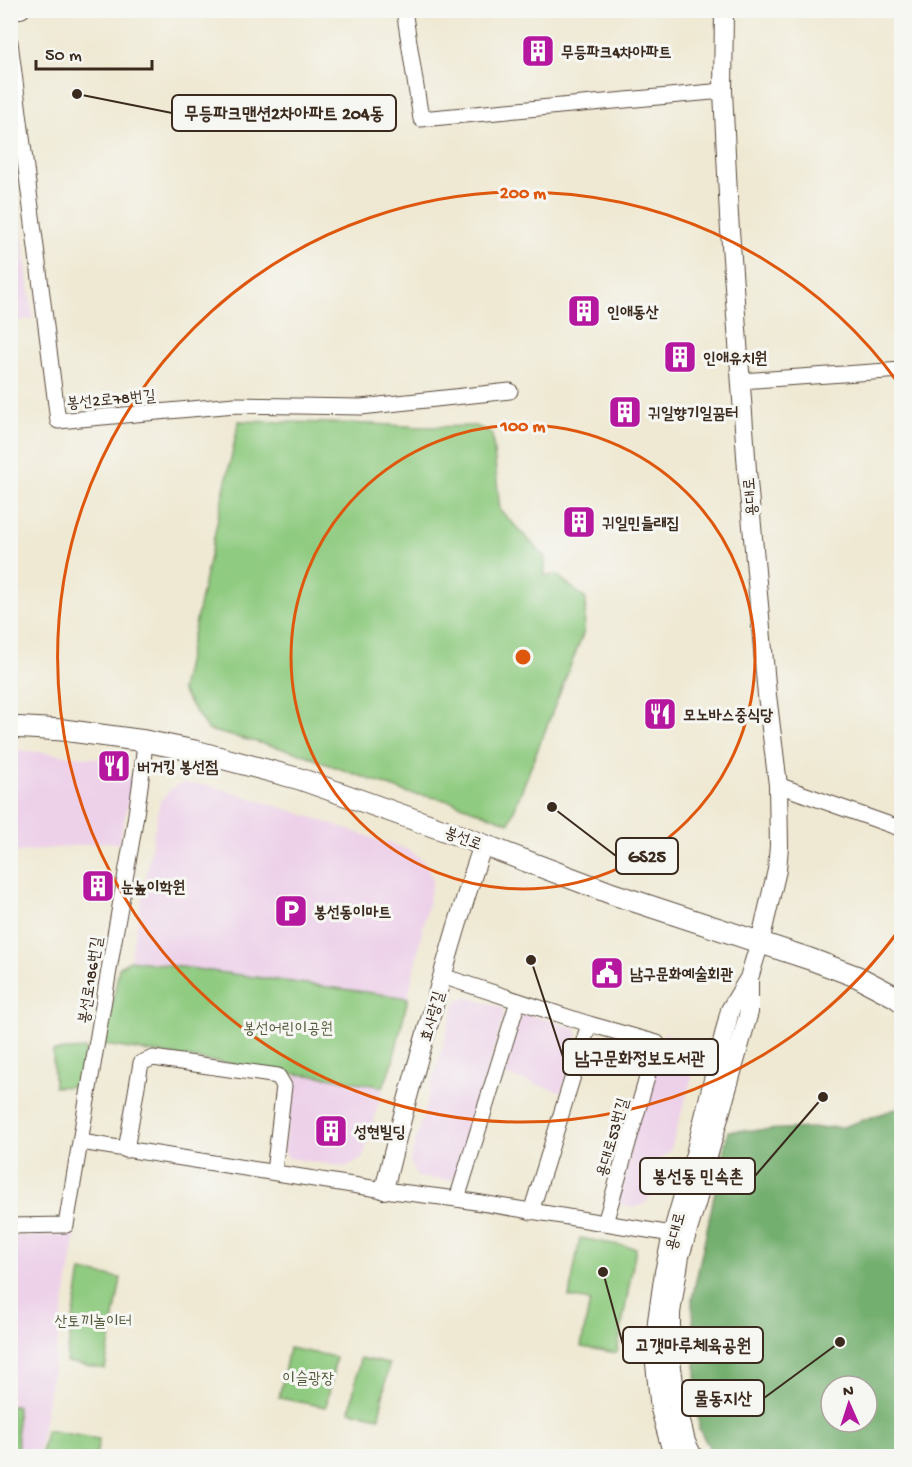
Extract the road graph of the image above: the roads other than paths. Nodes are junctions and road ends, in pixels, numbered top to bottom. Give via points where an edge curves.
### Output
1 (22, 10) edge
2 (404, 10) edge
3 (10, 12) edge
4 (726, 15) edge
5 (10, 42) edge
6 (723, 91) junction
7 (902, 370) edge
8 (740, 381) junction
9 (510, 392) dead end
10 (10, 727) edge
11 (145, 741) junction
12 (778, 785) junction
13 (902, 830) edge
14 (483, 844) junction
15 (760, 942) junction
16 (442, 976) junction
17 (749, 978) junction
18 (518, 1001) junction
19 (902, 1002) edge
20 (589, 1024) junction
21 (81, 1142) junction
22 (126, 1150) junction
23 (274, 1172) junction
24 (384, 1190) junction
25 (457, 1199) junction
26 (531, 1212) junction
27 (605, 1223) junction
28 (10, 1226) edge
29 (672, 1234) junction
30 (673, 1456) edge
31 (693, 1456) edge

1 - 3 street
2 - 6 street via 421,119
4 - 6 street, 용대로
5 - 9 street, 봉선2로78번길 via 58,421 235,405 361,407
6 - 8 street, 용대로
7 - 8 street
8 - 12 street, 용대로
10 - 11 main road, 봉선로
11 - 14 main road, 봉선로 via 300,779
11 - 21 street, 봉선로186번길
12 - 13 street
12 - 15 street, 용대로 via 777,870
14 - 15 main road, 봉선로 via 613,894
14 - 16 street, 효사랑길
15 - 17 street, 용대로
15 - 19 main road, 봉선로 via 858,977
16 - 18 street
16 - 24 street, 효사랑길
17 - 29 street, 용대로 via 730,1010
17 - 31 street, 용대로 via 749,1012 680,1256 671,1313 671,1361 677,1404
18 - 20 street
18 - 25 street
20 - 26 street
20 - 27 street, 용대로53번길 via 657,1043
21 - 22 street
21 - 28 street, 봉선로186번길 via 66,1225
22 - 23 street
22 - 23 street via 141,1063 153,1058 278,1076 284,1086
23 - 24 street
24 - 25 street
25 - 26 street
26 - 27 street
27 - 29 street
29 - 30 street, 용대로 via 657,1321 655,1364 660,1409

